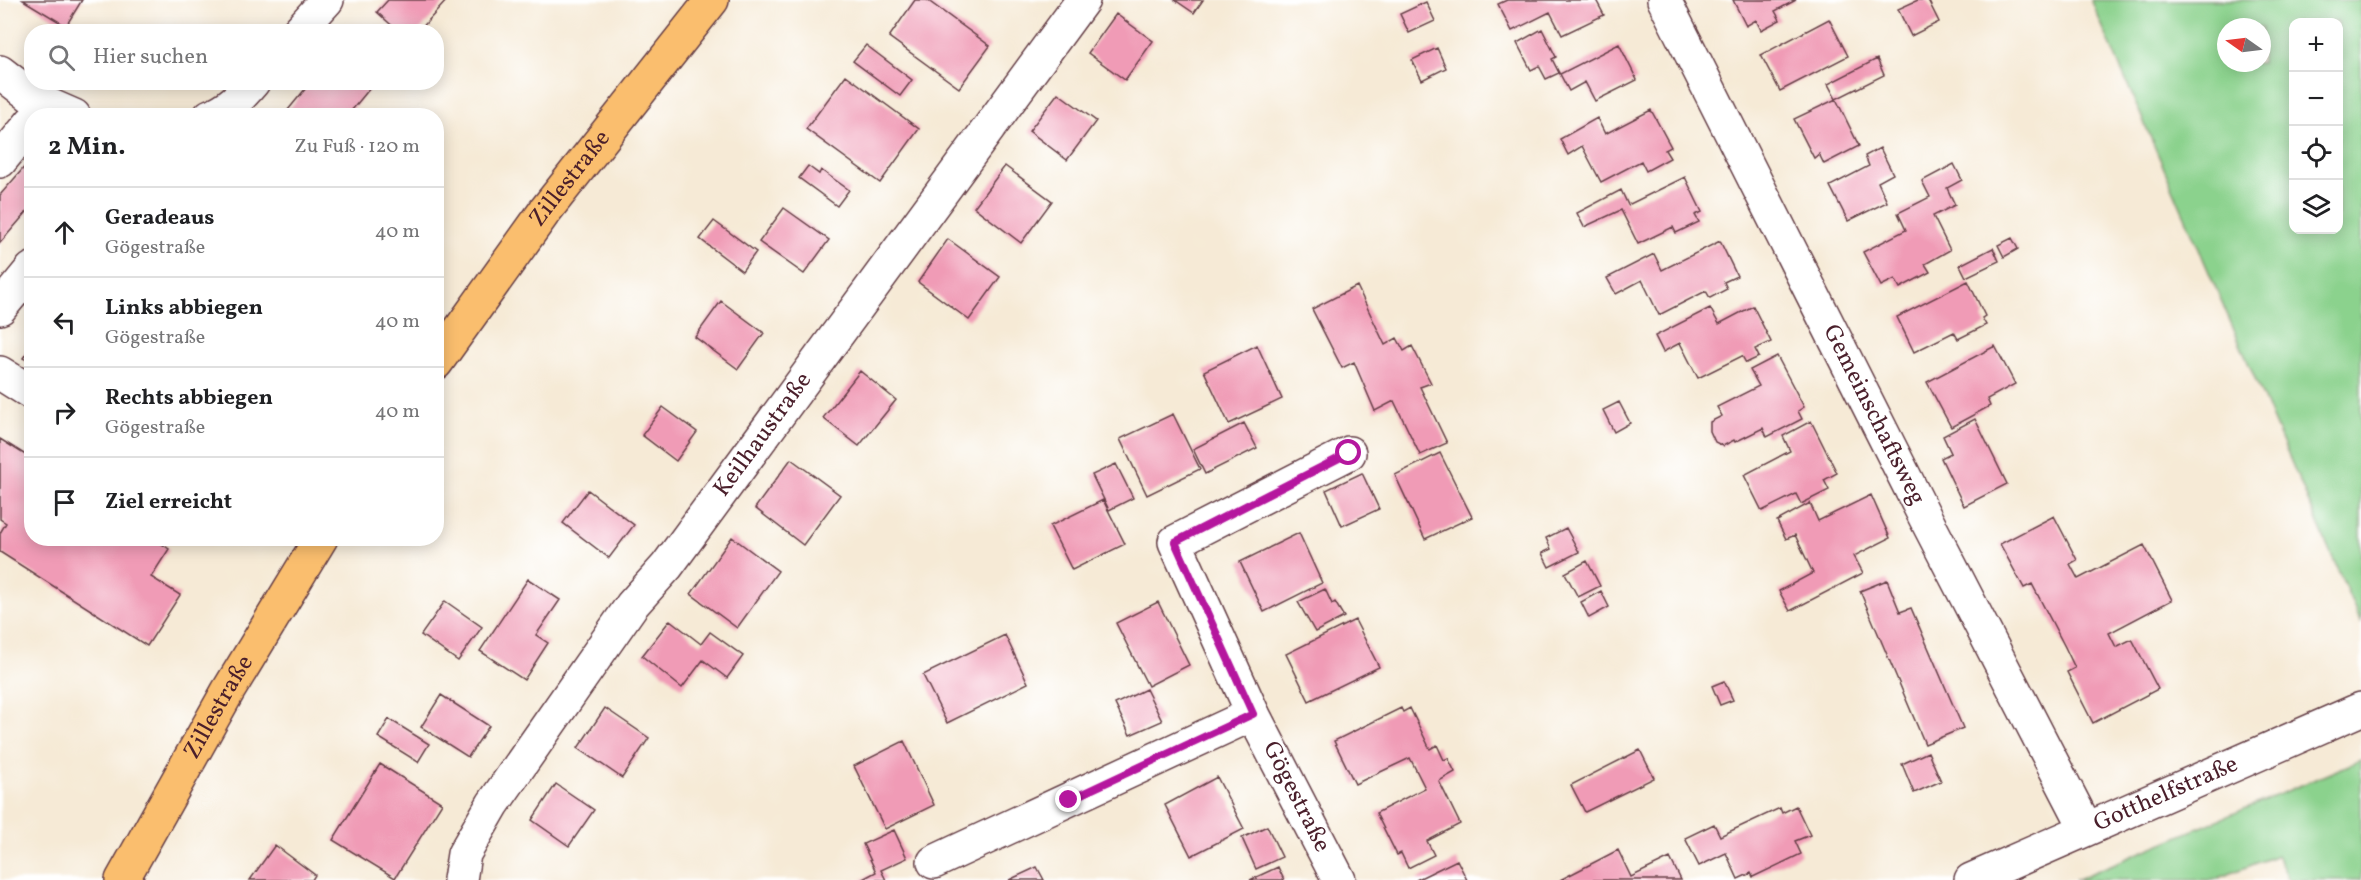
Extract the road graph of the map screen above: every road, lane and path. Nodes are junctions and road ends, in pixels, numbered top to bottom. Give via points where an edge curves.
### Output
1 (327, 0) edge
2 (712, 0) edge
3 (1083, 0) edge
4 (1664, 0) edge
5 (305, 24) edge
6 (0, 72) edge
7 (246, 90) edge
8 (42, 108) edge
9 (225, 108) edge
10 (24, 137) edge
11 (0, 161) edge
12 (24, 279) edge
13 (0, 308) edge
14 (444, 352) edge
15 (0, 373) edge
16 (24, 388) edge
17 (1349, 453) dead end
18 (316, 546) edge
19 (2361, 709) edge
20 (1253, 714) junction
21 (2086, 828) junction
22 (934, 862) dead end
23 (122, 880) edge
24 (460, 880) edge
25 (1339, 880) edge
26 (1971, 880) edge

1 - 5 street
2 - 14 main road, Zillestraße via 545,211
3 - 24 street, Keilhaustraße via 667,566 632,605 493,804 464,854
4 - 21 street, Gemeinschaftsweg
6 - 8 street
7 - 9 street
10 - 11 street
12 - 13 street
15 - 16 street
17 - 20 street, Gögestraße via 1175,542
18 - 23 main road, Zillestraße via 228,691
19 - 21 street, Gotthelfstraße
20 - 22 street, Gögestraße
20 - 25 street, Gögestraße
21 - 26 street, Gotthelfstraße

